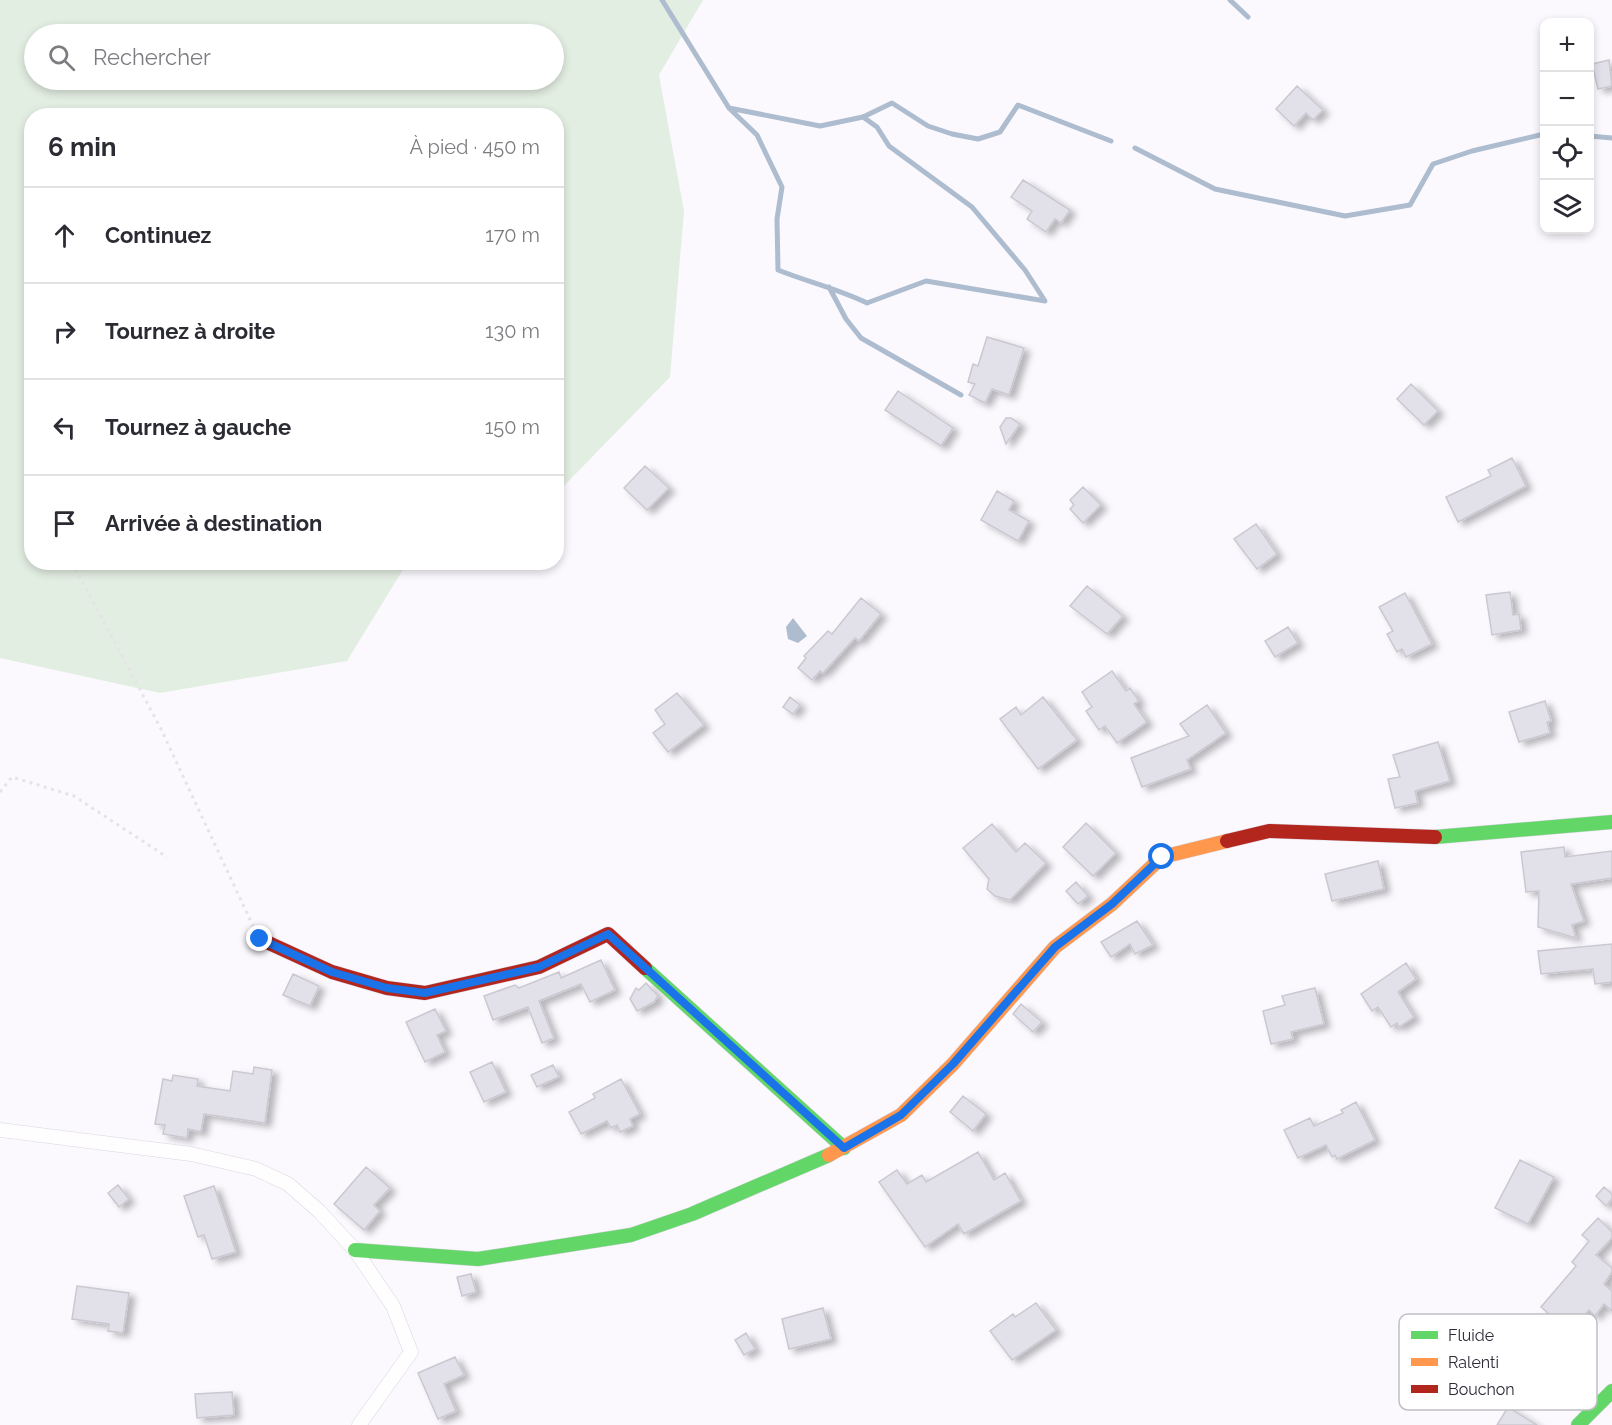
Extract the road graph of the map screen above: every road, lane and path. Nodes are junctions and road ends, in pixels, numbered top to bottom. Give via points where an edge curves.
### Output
1 (76, 570) edge
2 (0, 792) edge
3 (1612, 822) edge
4 (167, 856) dead end
5 (260, 939) joint
6 (0, 1130) edge
7 (844, 1148) junction
8 (355, 1250) junction
9 (1612, 1391) edge
10 (1597, 1406) edge
11 (1593, 1410) edge
12 (359, 1425) edge
13 (1578, 1425) edge

1 - 5 path via 161,729
2 - 4 path via 12,777 74,796
3 - 7 street via 1442,837 1269,831 1162,857 1112,904 1055,947 953,1064 901,1115
5 - 7 street via 332,972 387,988 425,993 539,967 608,934
6 - 8 street via 191,1154 256,1169 288,1185
7 - 8 street via 692,1214 631,1234 478,1259
8 - 12 street via 393,1306 411,1352
9 - 10 street
11 - 13 street

